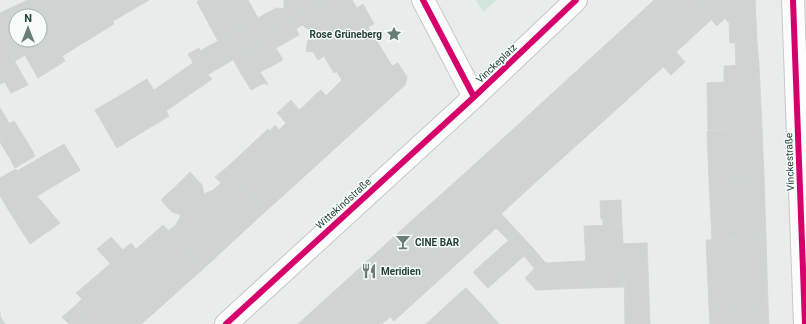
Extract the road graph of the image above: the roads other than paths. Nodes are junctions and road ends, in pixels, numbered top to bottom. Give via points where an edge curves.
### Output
1 (423, 0) edge
2 (576, 0) edge
3 (793, 0) edge
4 (474, 97) junction
5 (226, 324) edge
6 (804, 324) edge

1 - 4 street, Vinckeplatz
2 - 4 street, Vinckeplatz
3 - 6 street, Vinckestraße
4 - 5 street, Wittekindstraße

